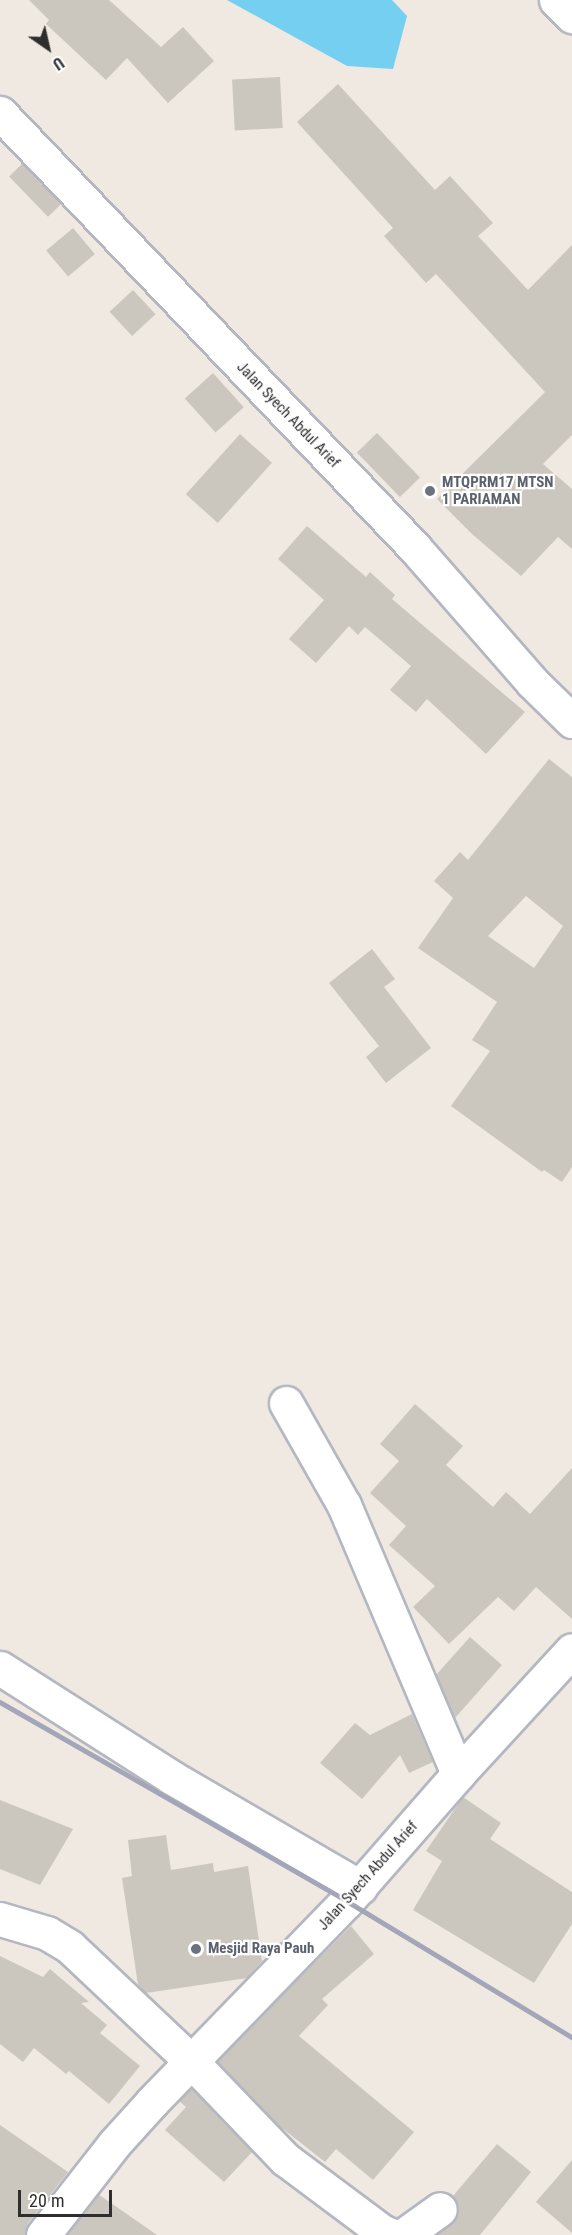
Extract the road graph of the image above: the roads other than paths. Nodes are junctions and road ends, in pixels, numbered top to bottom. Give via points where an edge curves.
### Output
1 (556, 0) edge
2 (572, 16) edge
3 (0, 113) edge
4 (572, 721) edge
5 (286, 1403) dead end
6 (572, 1650) edge
7 (0, 1668) edge
8 (459, 1774) junction
9 (360, 1887) junction
10 (0, 1919) edge
11 (190, 2060) junction
12 (440, 2209) dead end
13 (43, 2235) edge
14 (391, 2235) edge
15 (404, 2235) edge

1 - 2 street
3 - 4 street, Jalan Syech Abdul Arief via 414,547 532,682
5 - 8 street via 344,1505
6 - 8 street, Jalan Syech Abdul Arief
7 - 9 street via 171,1777
8 - 9 street, Jalan Syech Abdul Arief
9 - 11 street, Jalan Syech Abdul Arief
10 - 11 street via 47,1933 70,1947
11 - 13 street, Jalan Syech Abdul Arief via 114,2144
11 - 14 street via 285,2159
12 - 15 street

